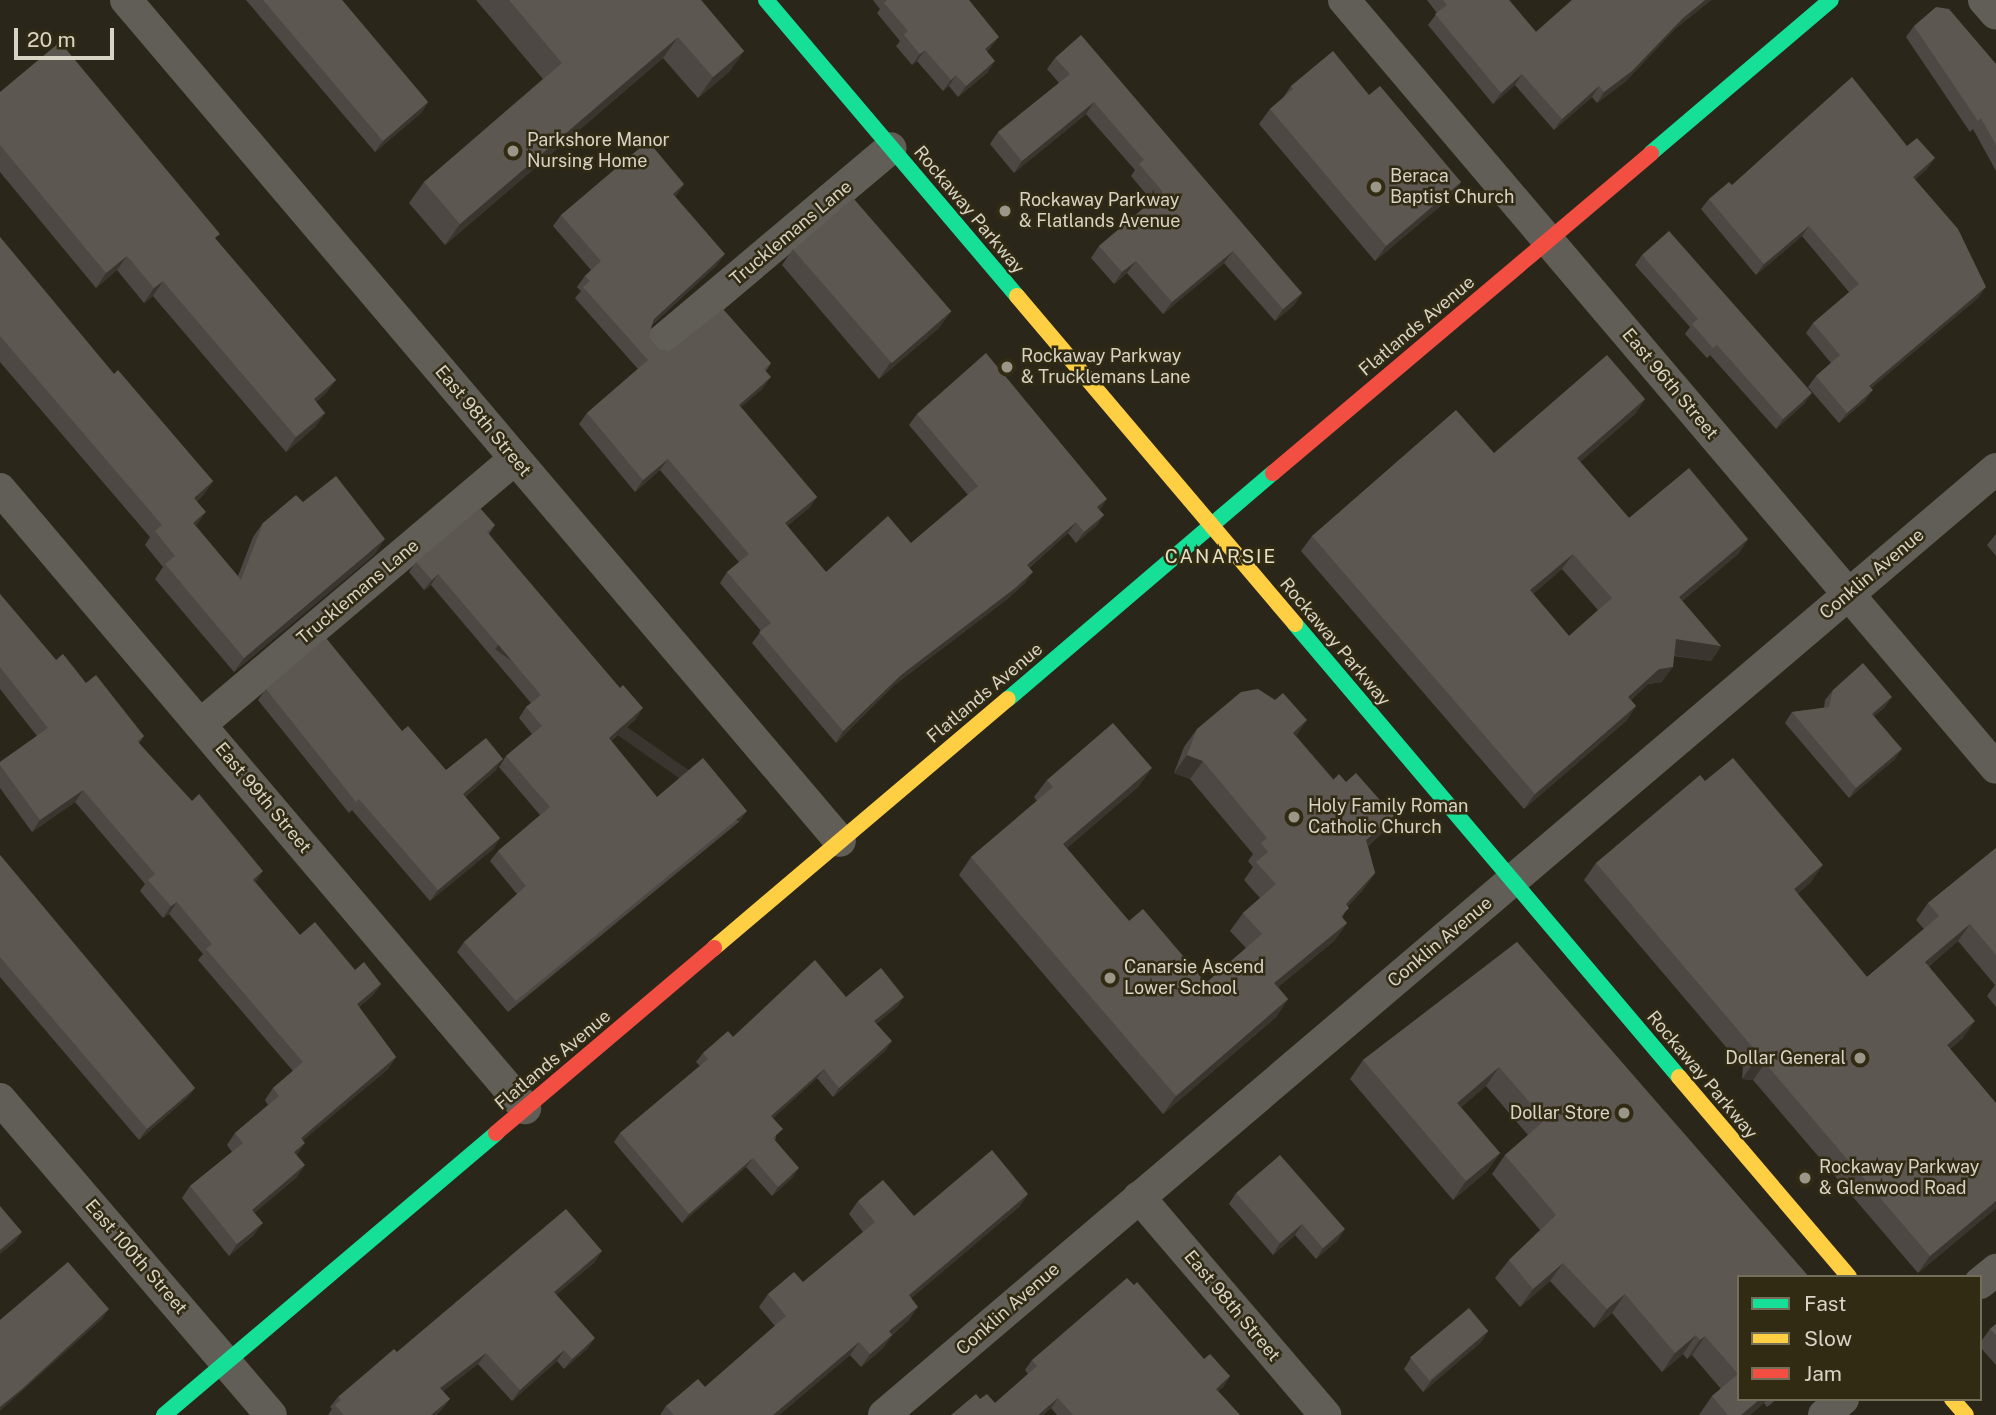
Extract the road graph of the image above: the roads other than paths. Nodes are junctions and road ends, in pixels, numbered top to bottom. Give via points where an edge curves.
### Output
1 (126, 0) edge
2 (766, 0) edge
3 (1344, 0) edge
4 (1831, 0) edge
5 (1984, 0) edge
6 (1996, 14) edge
7 (891, 148) junction
8 (1548, 240) junction
9 (658, 344) edge
10 (515, 459) junction
11 (1996, 469) edge
12 (0, 489) edge
13 (1212, 527) junction
14 (1848, 594) junction
15 (200, 725) junction
16 (1996, 768) edge
17 (840, 841) junction
18 (1512, 880) junction
19 (0, 1099) edge
20 (525, 1108) junction
21 (1139, 1197) junction
22 (1996, 1270) edge
23 (1847, 1275) edge
24 (1982, 1281) edge
25 (226, 1362) junction
26 (1841, 1401) edge
27 (1954, 1401) edge
28 (164, 1415) edge
29 (271, 1415) edge
30 (884, 1415) edge
31 (1325, 1415) edge
32 (1824, 1415) edge
33 (1966, 1415) edge

1 - 10 street, East 98th Street
2 - 7 main road, Rockaway Parkway
3 - 8 street, East 96th Street
4 - 8 main road, Flatlands Avenue
5 - 6 street
7 - 9 street, Trucklemans Lane
7 - 13 main road, Rockaway Parkway
8 - 13 main road, Flatlands Avenue
8 - 14 street, East 96th Street
10 - 15 street, Trucklemans Lane
10 - 17 street, East 98th Street
11 - 14 street, Conklin Avenue
12 - 15 street, East 99th Street
13 - 17 main road, Flatlands Avenue
13 - 18 main road, Rockaway Parkway
14 - 16 street, East 96th Street
14 - 18 street, Conklin Avenue
15 - 20 street, East 99th Street
17 - 20 main road, Flatlands Avenue
18 - 21 street, Conklin Avenue
18 - 23 main road, Rockaway Parkway
19 - 25 street, East 100th Street
20 - 25 main road, Flatlands Avenue
21 - 30 street, Conklin Avenue
21 - 31 street, East 98th Street
22 - 24 street
25 - 28 main road, Flatlands Avenue
25 - 29 street, East 100th Street
26 - 32 street
27 - 33 main road

